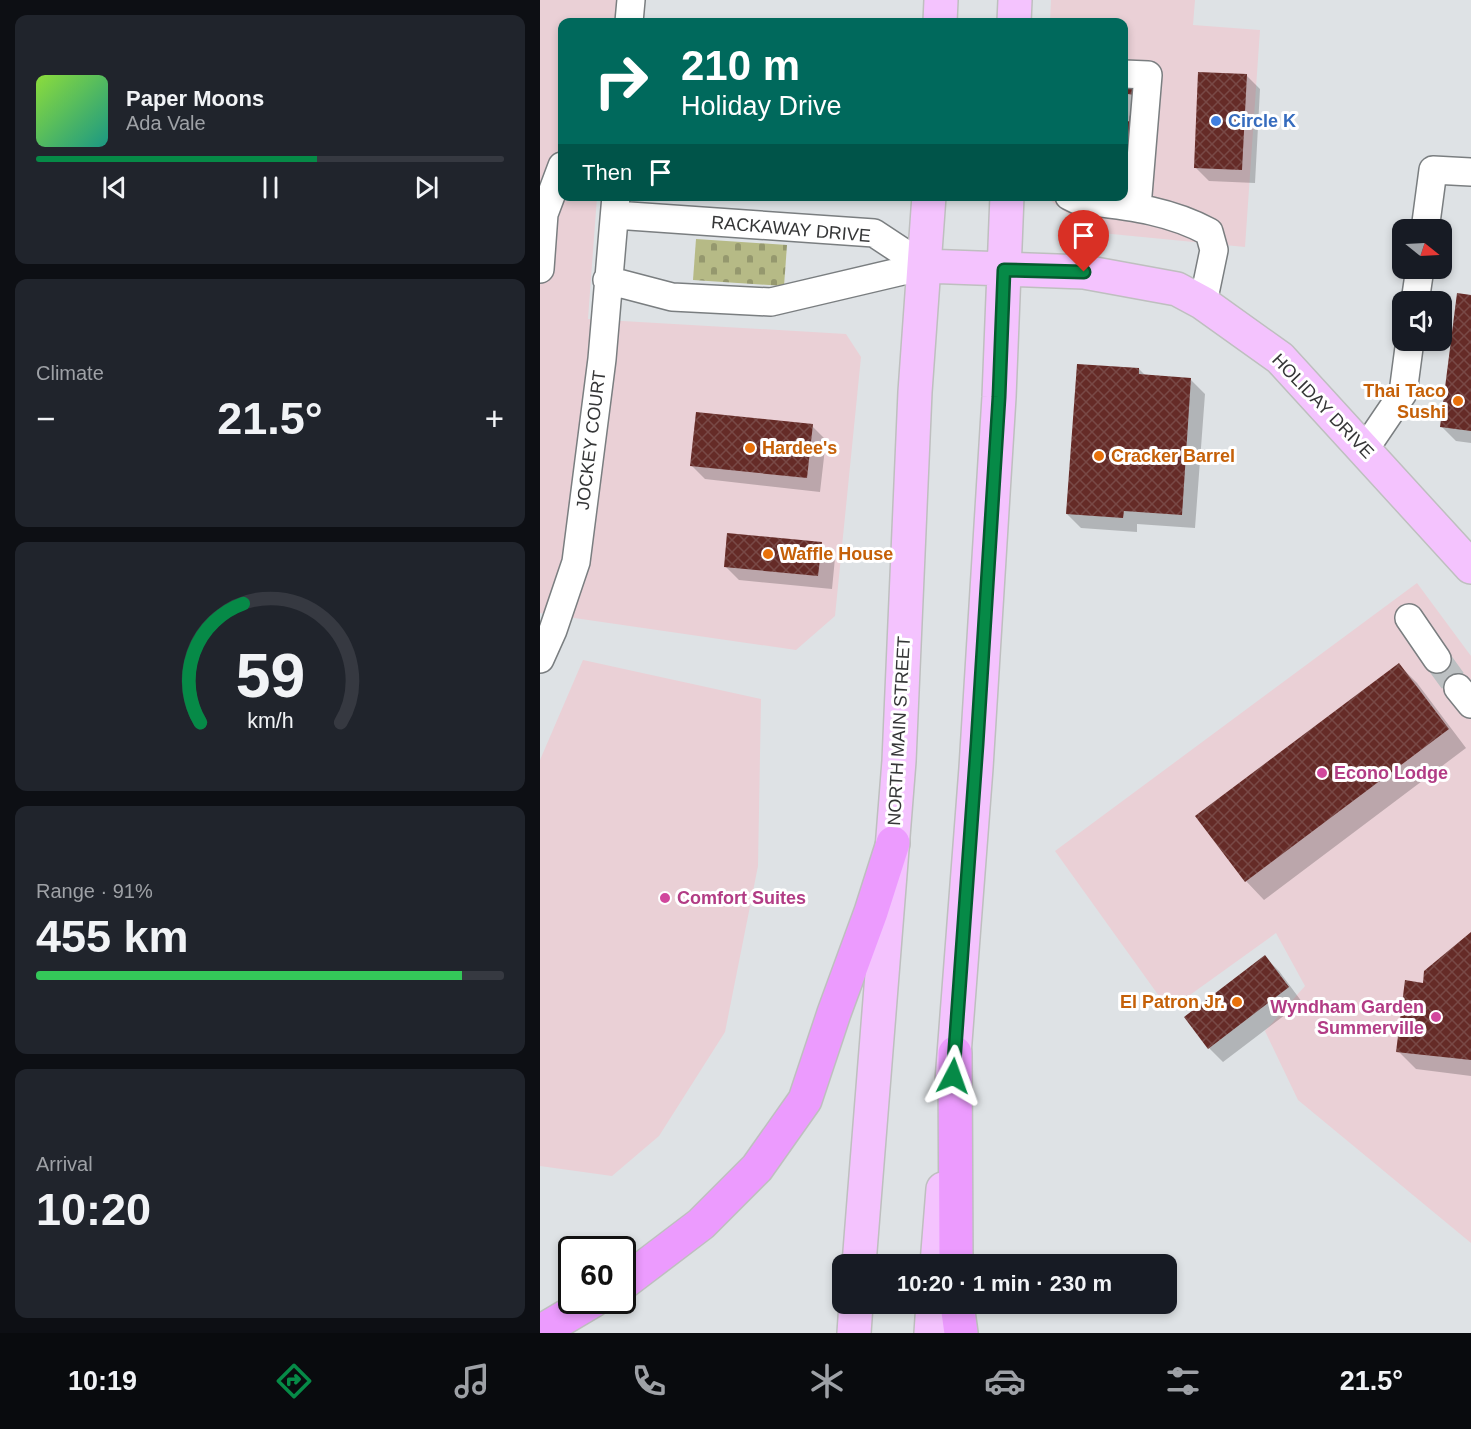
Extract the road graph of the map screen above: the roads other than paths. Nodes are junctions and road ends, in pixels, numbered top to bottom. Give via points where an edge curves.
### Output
1 (631, 0) edge
2 (941, 0) edge
3 (1015, 0) edge
4 (629, 18) edge
5 (940, 18) edge
6 (1014, 18) edge
7 (1128, 74) edge
8 (1471, 172) edge
9 (558, 177) edge
10 (929, 201) edge
11 (1007, 201) edge
12 (1086, 201) edge
13 (616, 206) edge
14 (1137, 207) junction
15 (1426, 219) edge
16 (924, 266) junction
17 (540, 269) edge
18 (1004, 270) junction
19 (607, 280) junction
20 (1203, 303) junction
21 (1409, 351) edge
22 (1365, 449) junction
23 (1471, 567) edge
24 (1409, 618) dead end
25 (1437, 659) tunnel mouth
26 (540, 660) edge
27 (893, 843) junction
28 (955, 1053) junction
29 (860, 1254) edge
30 (938, 1254) edge
31 (956, 1254) edge
32 (636, 1273) edge
33 (570, 1314) edge
34 (855, 1314) edge
35 (932, 1314) edge
36 (958, 1314) edge
37 (540, 1332) edge
38 (854, 1333) edge
39 (931, 1333) edge
40 (961, 1333) edge

1 - 4 street
2 - 5 main road
3 - 6 main road
7 - 14 street via 1148,75 1139,108 1135,152
8 - 15 street via 1432,170
9 - 17 street via 544,214
10 - 16 main road, NORTH MAIN STREET
11 - 18 main road
12 - 14 street
13 - 16 street, RACKAWAY DRIVE via 874,233
13 - 19 street, JOCKEY COURT
14 - 20 street via 1186,220 1209,232 1214,250
16 - 18 main road, HOLIDAY DRIVE
16 - 19 street via 771,302 672,297
16 - 27 main road, NORTH MAIN STREET
18 - 20 main road, HOLIDAY DRIVE via 1084,272 1177,289
18 - 28 main road via 976,768
19 - 26 street, JOCKEY COURT via 602,359 576,562
20 - 22 main road, HOLIDAY DRIVE via 1280,358
21 - 22 street via 1403,393
22 - 23 main road, HOLIDAY DRIVE
24 - 25 street
27 - 29 main road, NORTH MAIN STREET
27 - 32 highway via 805,1100 758,1168 701,1224
28 - 30 main road
28 - 31 highway
33 - 37 highway
34 - 38 main road
35 - 39 main road
36 - 40 highway

